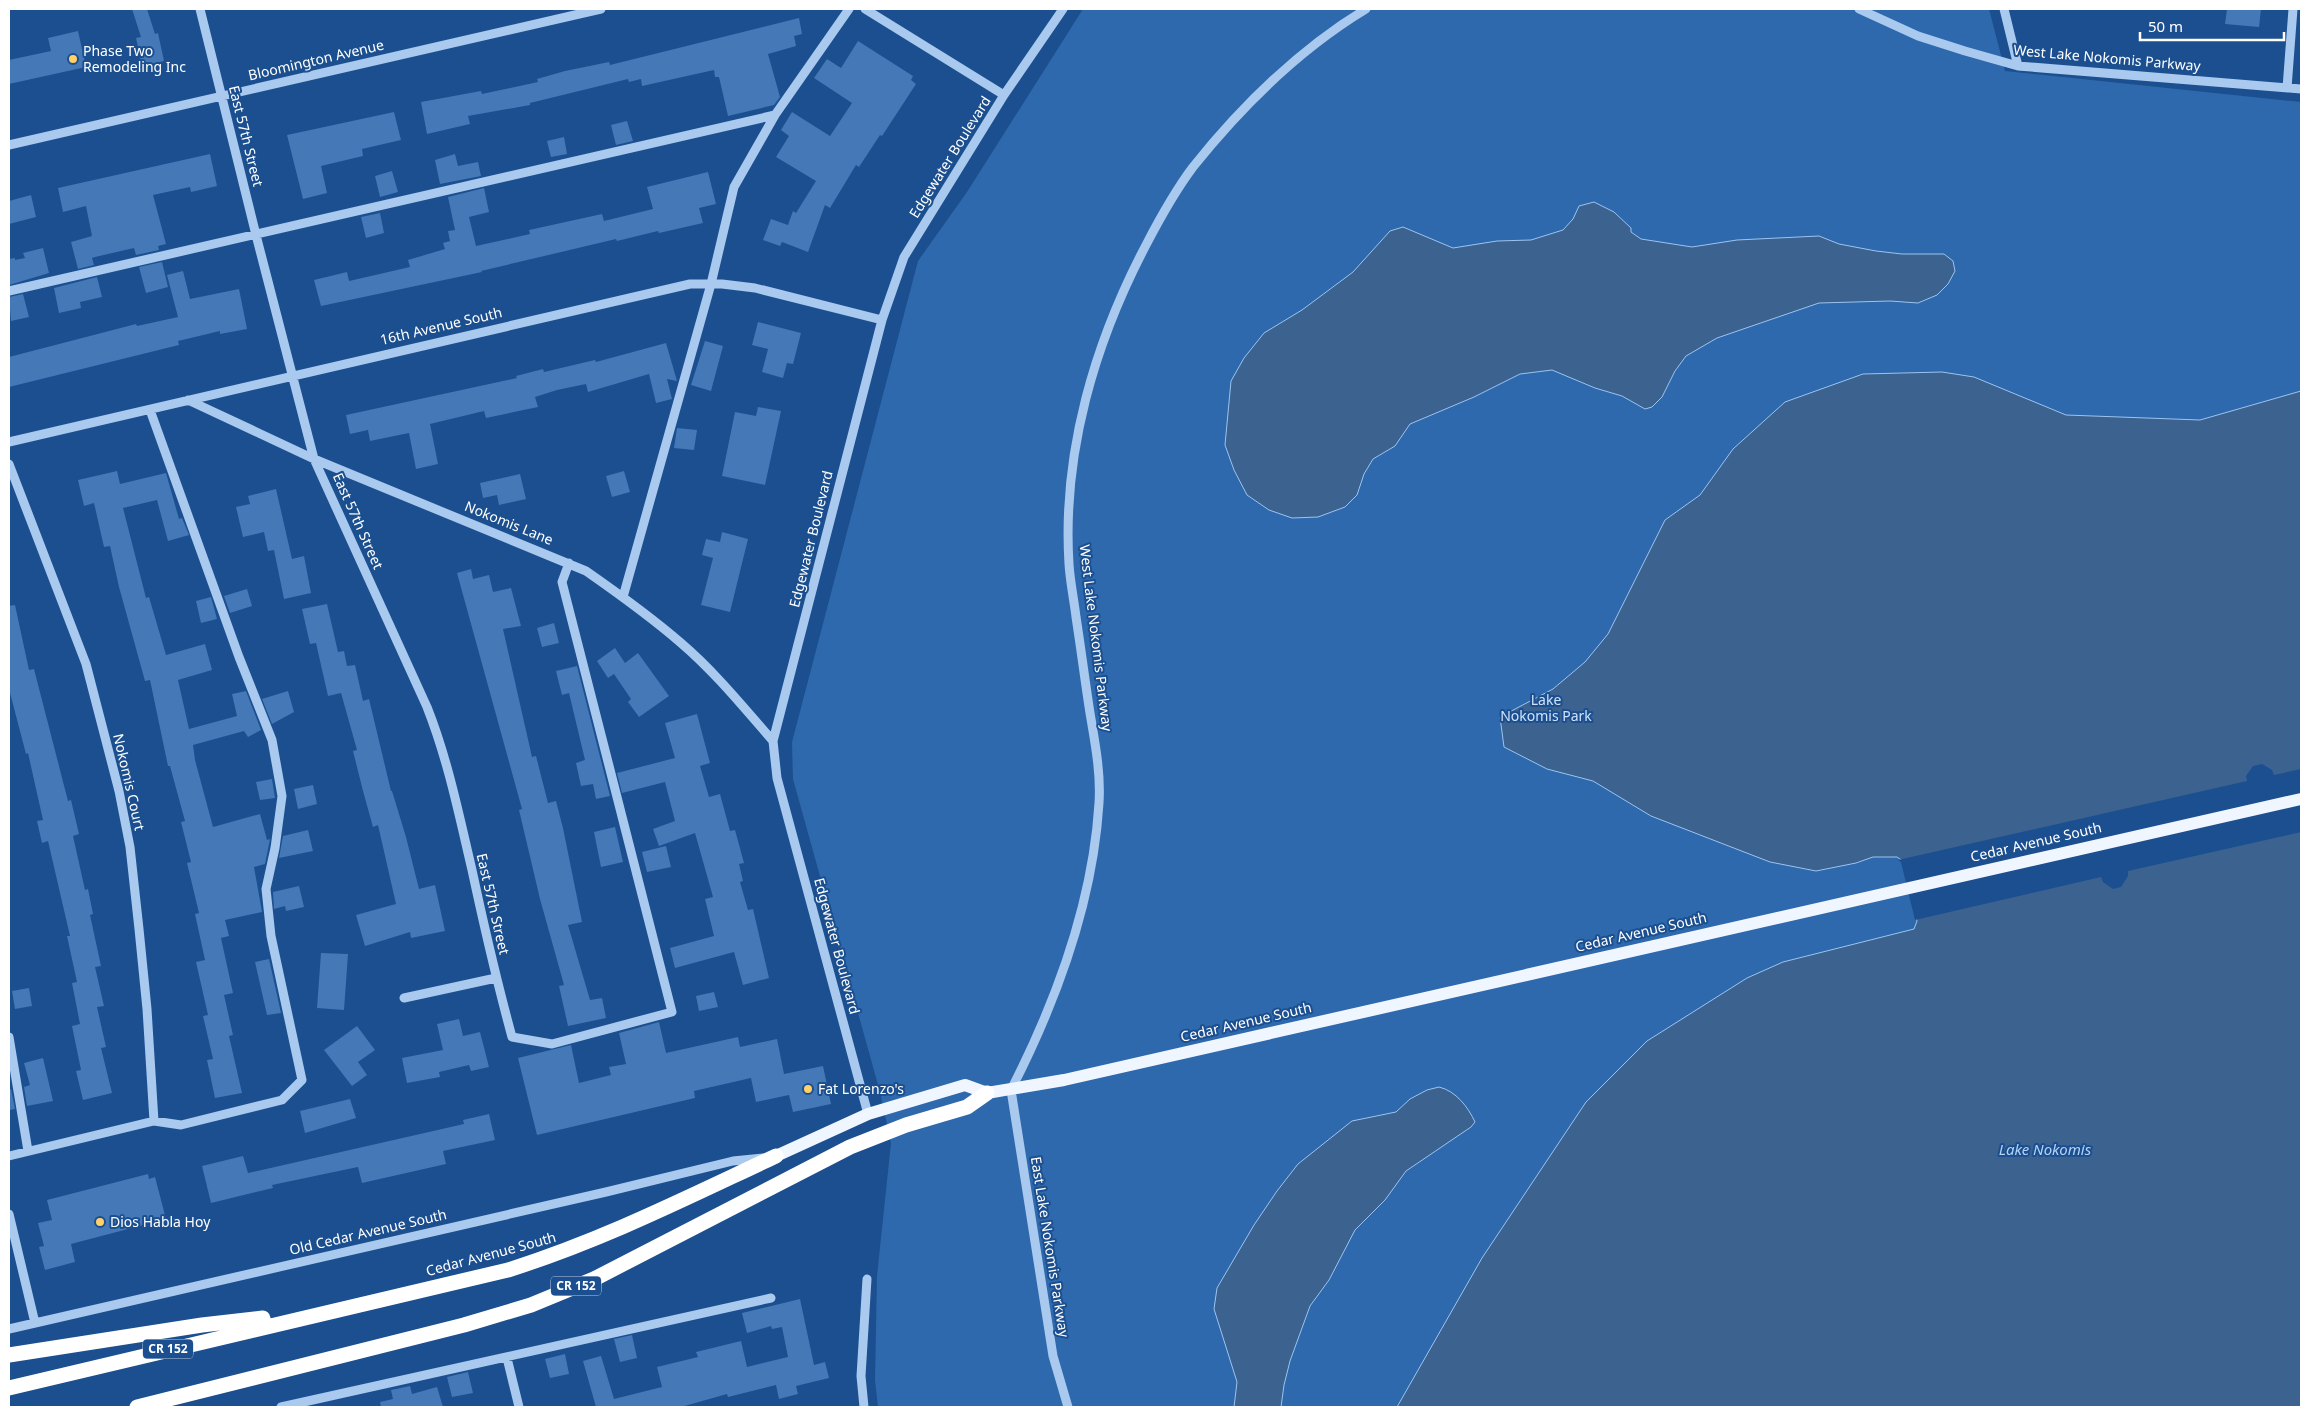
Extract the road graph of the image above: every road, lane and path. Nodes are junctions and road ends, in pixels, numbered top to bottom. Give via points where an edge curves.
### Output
1 (200, 9) edge
2 (601, 9) edge
3 (849, 9) edge
4 (866, 9) edge
5 (1063, 9) edge
6 (1366, 9) edge
7 (1859, 9) edge
8 (2004, 9) edge
9 (2293, 9) edge
10 (2018, 66) junction
11 (2287, 88) junction
12 (2301, 89) edge
13 (1004, 95) junction
14 (222, 96) junction
15 (775, 115) junction
16 (9, 146) edge
17 (256, 235) junction
18 (711, 284) junction
19 (9, 292) edge
20 (882, 320) junction
21 (291, 375) junction
22 (188, 400) junction
23 (150, 410) junction
24 (9, 442) edge
25 (314, 459) junction
26 (9, 464) edge
27 (569, 563) junction
28 (623, 597) junction
29 (773, 741) junction
30 (2301, 799) edge
31 (496, 978) junction
32 (404, 998) dead end
33 (9, 1037) edge
34 (1011, 1090) junction
35 (987, 1093) junction
36 (868, 1114) junction
37 (154, 1121) junction
38 (28, 1151) junction
39 (9, 1156) edge
40 (776, 1156) junction
41 (9, 1214) edge
42 (867, 1279) dead end
43 (771, 1298) dead end
44 (326, 1311) junction
45 (35, 1323) junction
46 (9, 1329) edge
47 (9, 1355) edge
48 (507, 1358) junction
49 (9, 1388) edge
50 (137, 1407) edge
51 (281, 1407) edge
52 (519, 1407) edge
53 (864, 1407) edge
54 (1068, 1407) edge

1 - 14 street, East 57th Street
2 - 14 street, Bloomington Avenue
3 - 15 street
4 - 13 street
5 - 13 street, Edgewater Boulevard
6 - 34 street, West Lake Nokomis Parkway via 1338,26 1288,67 1192,168 1160,219 1104,335 1078,428 1069,494 1069,564 1097,752 1099,800 1093,861 1070,949 1030,1053
7 - 10 street, West Lake Nokomis Parkway via 1918,36
8 - 10 street
9 - 11 street
10 - 11 street, West Lake Nokomis Parkway
11 - 12 street, West Lake Nokomis Parkway
13 - 20 street, Edgewater Boulevard via 904,257
14 - 16 street, Bloomington Avenue
14 - 17 street, East 57th Street
15 - 17 street
15 - 18 street via 734,187
17 - 19 street
17 - 21 street, East 57th Street
18 - 20 street, 16th Avenue South via 755,288
18 - 21 street, 16th Avenue South via 690,284
18 - 28 street
20 - 29 street, Edgewater Boulevard
21 - 22 street, 16th Avenue South
21 - 25 street, East 57th Street
22 - 23 street, 16th Avenue South
22 - 25 street, Nokomis Lane
23 - 24 street, 16th Avenue South
23 - 37 street via 272,740 282,796 266,889 271,936 302,1080 282,1100 181,1125
25 - 27 street, Nokomis Lane
25 - 31 street, East 57th Street via 441,743
26 - 37 street, Nokomis Court via 86,664 119,791 130,847 139,929
27 - 28 street, Nokomis Lane
27 - 31 street, East 57th Street via 562,582 672,1012 552,1044 512,1037
28 - 29 street, Nokomis Lane via 682,644
29 - 36 street, Edgewater Boulevard via 777,778
30 - 34 main road, Cedar Avenue South / CR 152
31 - 32 street
33 - 38 street
34 - 35 main road, Cedar Avenue South / CR 152
34 - 54 street, East Lake Nokomis Parkway via 1053,1356
35 - 36 main road, Cedar Avenue South / CR 152 via 965,1084
35 - 50 highway, Cedar Avenue South / CR 152 via 967,1107 906,1125 850,1147 594,1279 531,1304 455,1328
36 - 40 main road, Cedar Avenue South / CR 152
37 - 38 street
38 - 39 street
40 - 44 highway, Cedar Avenue South / CR 152 via 612,1233 560,1253 508,1270
40 - 45 street, Old Cedar Avenue South via 733,1161
41 - 45 street
42 - 53 street via 861,1376
43 - 48 street
44 - 47 highway via 202,1325
44 - 49 highway, Cedar Avenue South / CR 152
45 - 46 street, Old Cedar Avenue South
48 - 51 street
48 - 52 street

